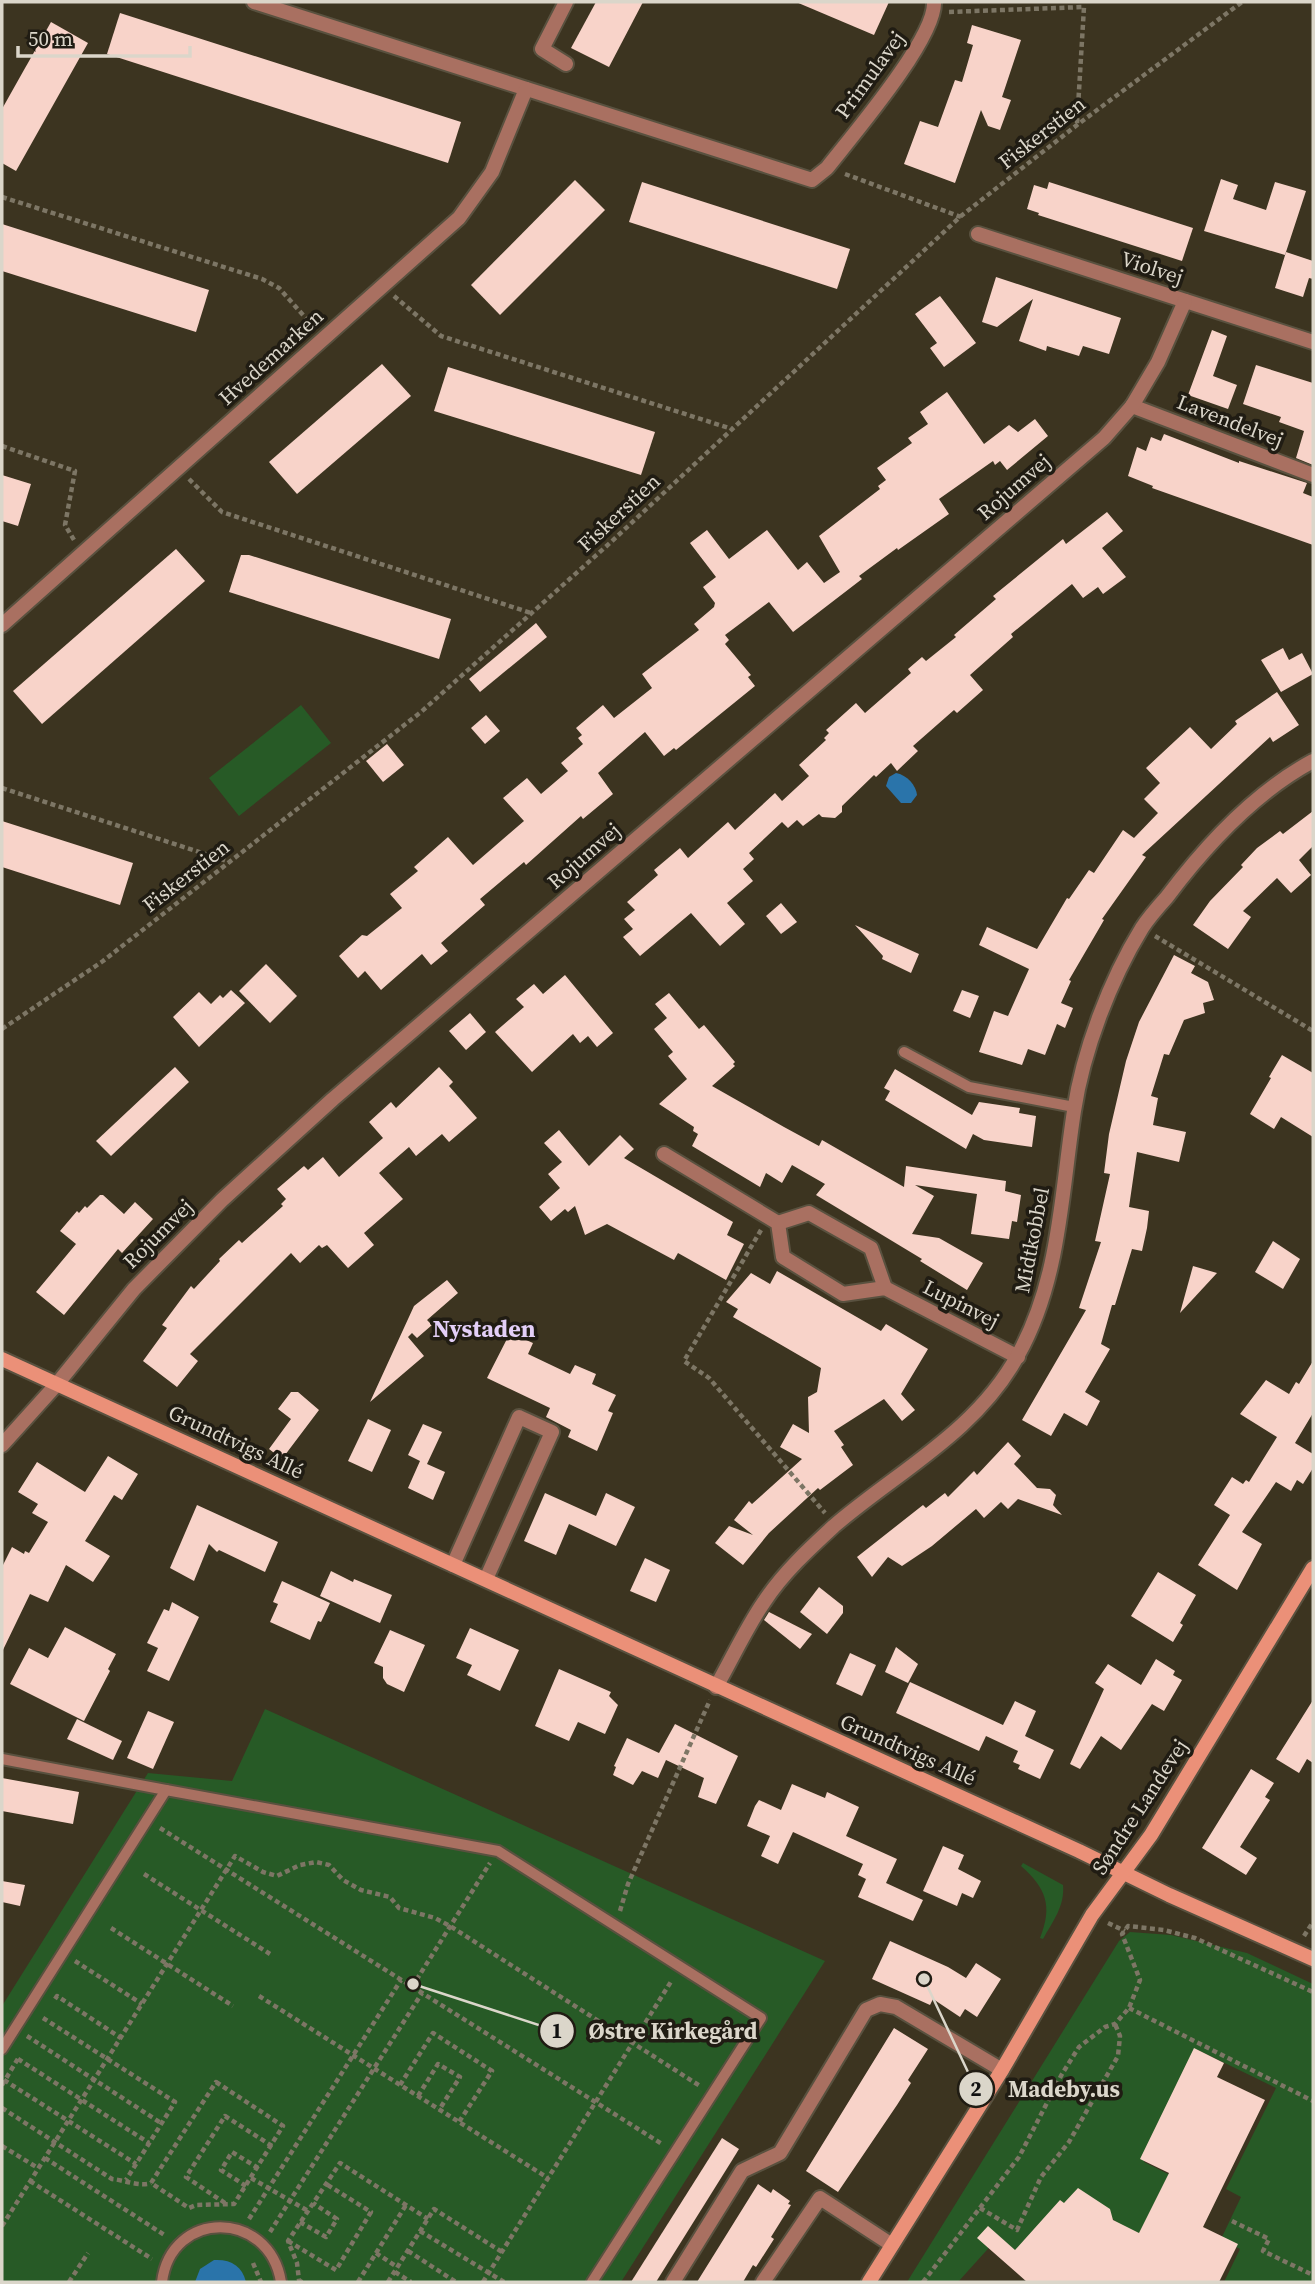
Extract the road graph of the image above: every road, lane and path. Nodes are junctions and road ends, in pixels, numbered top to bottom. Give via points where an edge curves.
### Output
1 (254, 2) edge
2 (566, 2) edge
3 (1242, 2) edge
4 (934, 6) edge
5 (566, 64) dead end
6 (526, 89) junction
7 (1077, 125) junction
8 (827, 168) junction
9 (2, 197) edge
10 (961, 216) junction
11 (978, 234) joint
12 (382, 287) junction
13 (1185, 301) junction
14 (324, 338) junction
15 (1313, 342) edge
16 (1132, 405) junction
17 (733, 429) junction
18 (2, 446) edge
19 (178, 468) junction
20 (1313, 475) edge
21 (83, 553) junction
22 (532, 613) junction
23 (2, 625) edge
24 (1313, 761) edge
25 (2, 788) edge
26 (230, 862) junction
27 (1142, 928) junction
28 (2, 1029) edge
29 (1313, 1031) edge
30 (904, 1052) dead end
31 (1074, 1107) junction
32 (664, 1154) dead end
33 (773, 1220) junction
34 (885, 1288) junction
35 (1018, 1357) junction
36 (2, 1359) edge
37 (57, 1384) junction
38 (2, 1445) edge
39 (836, 1525) junction
40 (453, 1565) junction
41 (1313, 1568) edge
42 (486, 1579) junction
43 (716, 1687) junction
44 (2, 1759) edge
45 (166, 1790) junction
46 (147, 1820) junction
47 (498, 1851) junction
48 (226, 1870) junction
49 (1125, 1873) junction
50 (144, 1874) dead end
51 (201, 1911) junction
52 (450, 1926) junction
53 (616, 1927) junction
54 (111, 1928) dead end
55 (62, 1953) junction
56 (270, 1954) dead end
57 (1313, 1959) edge
58 (167, 1964) junction
59 (680, 1967) junction
60 (401, 1980) junction
61 (412, 1987) junction
62 (1313, 1992) edge
63 (422, 1993) junction
64 (258, 1996) dead end
65 (142, 2004) junction
66 (233, 2006) dead end
67 (1129, 2008) junction
68 (43, 2018) junction
69 (1115, 2024) junction
70 (15, 2029) junction
71 (31, 2038) junction
72 (121, 2038) junction
73 (633, 2042) junction
74 (2, 2049) edge
75 (353, 2056) junction
76 (108, 2058) junction
77 (18, 2059) junction
78 (374, 2068) junction
79 (1002, 2070) junction
80 (94, 2079) junction
81 (3, 2082) edge
82 (400, 2085) junction
83 (712, 2094) junction
84 (418, 2096) junction
85 (1312, 2100) edge
86 (81, 2101) junction
87 (596, 2102) junction
88 (2, 2108) edge
89 (439, 2110) junction
90 (68, 2122) junction
91 (459, 2122) junction
92 (161, 2123) junction
93 (55, 2142) junction
94 (149, 2143) junction
95 (2, 2146) edge
96 (272, 2146) junction
97 (675, 2152) junction
98 (45, 2158) junction
99 (136, 2164) junction
100 (38, 2168) junction
101 (258, 2168) junction
102 (251, 2178) junction
103 (548, 2178) junction
104 (126, 2180) junction
105 (30, 2181) junction
106 (151, 2183) junction
107 (326, 2184) junction
108 (246, 2186) junction
109 (269, 2188) junction
110 (289, 2201) junction
111 (313, 2203) junction
112 (226, 2204) junction
113 (406, 2205) junction
114 (980, 2208) junction
115 (308, 2211) junction
116 (428, 2219) junction
117 (1232, 2221) dead end
118 (300, 2222) junction
119 (2, 2225) edge
120 (242, 2231) junction
121 (420, 2231) junction
122 (288, 2241) junction
123 (262, 2243) junction
124 (179, 2245) junction
125 (892, 2245) junction
126 (408, 2251) junction
127 (502, 2252) junction
128 (88, 2253) dead end
129 (376, 2253) junction
130 (247, 2255) dead end
131 (164, 2267) junction
132 (396, 2269) junction
133 (489, 2273) junction
134 (1313, 2275) edge
135 (69, 2282) edge
136 (162, 2282) edge
137 (261, 2282) edge
138 (281, 2282) edge
139 (302, 2282) edge
140 (358, 2282) edge
141 (388, 2282) edge
142 (411, 2282) edge
143 (456, 2282) edge
144 (483, 2282) edge
145 (504, 2282) edge
146 (592, 2282) edge
147 (673, 2282) edge
148 (763, 2282) edge
149 (869, 2282) edge
150 (923, 2282) edge

1 - 6 street
2 - 5 street via 542,49
3 - 7 path, Fiskerstien
4 - 7 path via 957,13 1084,7
4 - 8 street, Primulavej via 918,49
6 - 8 street via 812,180
6 - 12 street, Hvedemarken via 492,173 459,218
7 - 10 path, Fiskerstien
8 - 10 path
9 - 14 path via 262,279 279,288
10 - 11 path
10 - 17 path, Fiskerstien
11 - 13 street, Violvej
12 - 14 street, Hvedemarken
12 - 17 path via 441,336
13 - 15 street, Violvej
13 - 16 street, Rojumvej via 1158,362
14 - 19 street, Hvedemarken
16 - 20 street, Lavendelvej
16 - 37 street, Rojumvej via 1104,438 242,1181 134,1289
17 - 22 path, Fiskerstien
18 - 21 path via 75,471 65,526
19 - 21 street, Hvedemarken
19 - 22 path via 222,512
21 - 23 street, Hvedemarken
22 - 26 path, Fiskerstien via 421,712
24 - 27 street, Midtkobbel via 1242,813 1192,864
25 - 26 path
26 - 28 path, Fiskerstien via 103,961
27 - 29 path
27 - 31 street, Midtkobbel via 1107,998
30 - 31 lane via 969,1087
31 - 35 street, Midtkobbel via 1055,1250 1041,1308
32 - 33 street
33 - 34 street via 809,1213 871,1248
33 - 34 street via 783,1257 843,1294
33 - 39 path via 684,1361 709,1378
34 - 35 street, Lupinvej
35 - 39 street, Midtkobbel via 986,1401 946,1441
36 - 37 street, Grundtvigs Allé
37 - 38 street, Rojumvej
37 - 40 street, Grundtvigs Allé
39 - 43 street, Midtkobbel via 793,1565 764,1601
40 - 42 street, Grundtvigs Allé
40 - 42 street via 519,1417 551,1432
41 - 49 street, Søndre Landevej
42 - 43 street, Grundtvigs Allé
43 - 49 street, Grundtvigs Allé
43 - 53 path via 628,1884
44 - 45 lane
45 - 46 lane
45 - 47 lane
46 - 48 path
46 - 55 lane
47 - 52 path
47 - 53 lane
48 - 51 path
48 - 52 path via 235,1856 277,1876 300,1865 329,1865 343,1880 362,1890 390,1897 399,1908
48 - 60 path
49 - 57 street, Grundtvigs Allé
49 - 79 street, Søndre Landevej via 1092,1915
50 - 51 path
51 - 56 path
51 - 58 path
52 - 61 path
52 - 73 path
53 - 59 lane
54 - 58 path
55 - 65 path
55 - 70 lane
58 - 65 path
58 - 66 path
59 - 73 path
59 - 83 lane via 761,2018
60 - 61 path
60 - 75 path
61 - 63 path
62 - 67 path via 1195,1938 1128,1926 1122,1934 1140,1980
63 - 78 path
63 - 87 path
64 - 75 path
65 - 72 path
67 - 69 path
67 - 85 path
68 - 71 path
68 - 72 path via 57,1996
68 - 76 path
69 - 114 path via 1105,2026 1079,2047 1018,2157
69 - 114 path via 1120,2036 1118,2056 1069,2142 1041,2177 1017,2230
70 - 71 path
70 - 74 lane
71 - 77 path
71 - 80 path
72 - 76 path
73 - 83 path
73 - 87 path
75 - 78 path
75 - 109 path
76 - 80 path
76 - 92 path via 175,2102
77 - 81 path
77 - 86 path
78 - 82 path
78 - 110 path
79 - 125 street, Søndre Landevej
79 - 147 street via 896,2007 880,2004 866,2010 780,2153 742,2171
80 - 86 path
80 - 92 path
81 - 90 path
82 - 84 path
82 - 91 path via 433,2033 492,2071
83 - 97 lane
84 - 89 path
84 - 89 path via 438,2064 460,2077
86 - 90 path
86 - 94 path
87 - 97 path
87 - 103 path
88 - 93 path
89 - 91 path
90 - 93 path
90 - 99 path
91 - 103 path
92 - 94 path
93 - 98 path
93 - 104 path via 112,2179
94 - 99 path
95 - 100 path
96 - 101 path
96 - 106 path via 284,2126 216,2082
96 - 112 path via 225,2116 186,2177
97 - 146 lane
98 - 100 path
98 - 124 path
99 - 104 path
100 - 105 path
101 - 102 path
101 - 108 path via 232,2152 221,2170
102 - 108 path
102 - 109 path
103 - 127 path
104 - 106 path via 144,2186
105 - 119 path
105 - 131 path
106 - 112 path via 188,2208
107 - 111 path
107 - 113 path via 340,2163
107 - 122 path via 371,2212 336,2270
108 - 112 path via 234,2204
109 - 110 path
109 - 120 path
110 - 115 path
110 - 123 path
111 - 115 path
111 - 118 path via 337,2219 326,2237
113 - 116 path
113 - 129 path
114 - 150 path
115 - 118 path
116 - 121 path
116 - 127 path via 434,2210
117 - 134 path via 1269,2239 1263,2250
118 - 122 path
120 - 123 lane
120 - 124 lane via 213,2227
121 - 126 path
121 - 133 path
122 - 139 path
123 - 138 lane via 275,2260
124 - 131 lane
125 - 148 street via 820,2198
125 - 149 street, Søndre Landevej
126 - 132 path
126 - 143 path
127 - 133 path
128 - 135 path
129 - 132 path
129 - 140 path
130 - 137 path
131 - 136 lane
132 - 141 path
132 - 142 path
133 - 144 path
133 - 145 path

